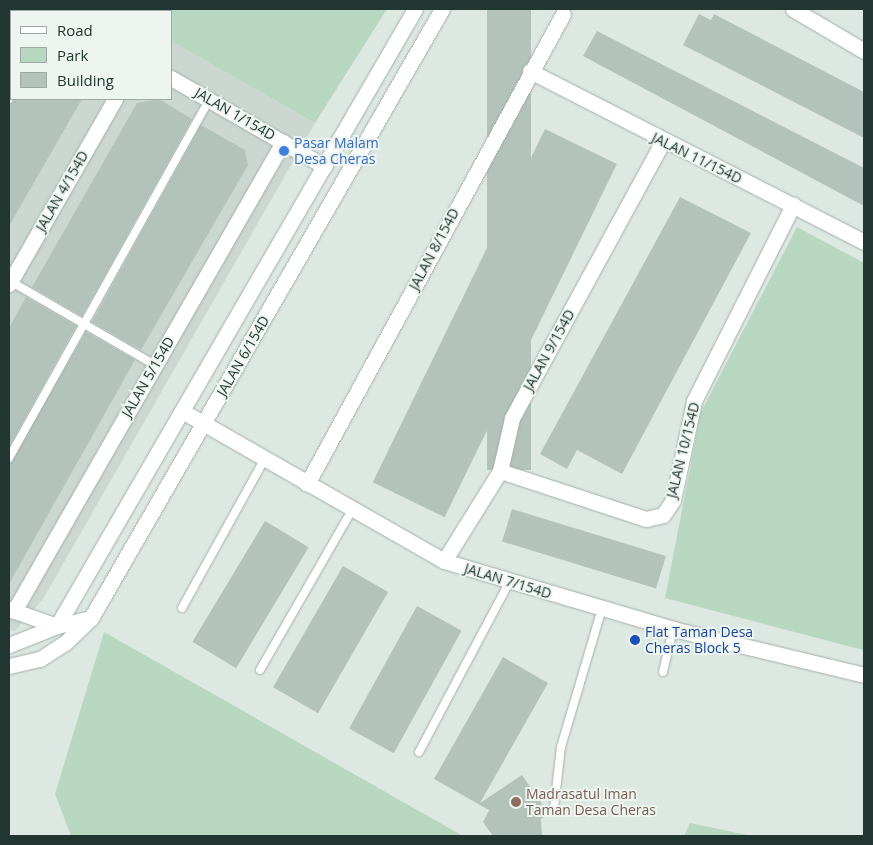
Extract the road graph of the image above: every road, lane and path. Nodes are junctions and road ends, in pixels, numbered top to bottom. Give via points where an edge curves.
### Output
1 (415, 9) edge
2 (442, 9) edge
3 (793, 9) edge
4 (563, 14) dead end
5 (864, 51) edge
6 (530, 71) junction
7 (172, 79) edge
8 (114, 100) edge
9 (209, 100) junction
10 (663, 141) junction
11 (283, 142) junction
12 (324, 166) junction
13 (345, 179) junction
14 (793, 205) junction
15 (864, 242) edge
16 (9, 282) edge
17 (83, 323) junction
18 (155, 365) junction
19 (218, 398) junction
20 (182, 411) junction
21 (204, 424) junction
22 (226, 436) junction
23 (9, 458) edge
24 (183, 459) junction
25 (264, 460) junction
26 (500, 471) junction
27 (307, 484) junction
28 (352, 510) junction
29 (444, 561) junction
30 (509, 583) junction
31 (182, 608) dead end
32 (602, 609) junction
33 (11, 610) edge
34 (91, 618) junction
35 (57, 626) junction
36 (673, 629) junction
37 (9, 645) edge
38 (9, 666) edge
39 (260, 670) dead end
40 (663, 672) dead end
41 (864, 675) edge
42 (419, 752) dead end
43 (554, 808) dead end

1 - 12 street, JALAN 6/154D
2 - 13 street, JALAN 6/154D
3 - 5 street
4 - 6 street, JALAN 8/154D
6 - 10 street, JALAN 11/154D
6 - 27 street, JALAN 8/154D
7 - 9 street, JALAN 1/154D
8 - 16 street, JALAN 4/154D
9 - 11 street, JALAN 1/154D
9 - 17 lane
10 - 14 street, JALAN 11/154D
10 - 26 street, JALAN 9/154D via 512,418
11 - 12 street, JALAN 1/154D
11 - 18 street, JALAN 5/154D
12 - 13 street, JALAN 1/154D
12 - 20 street, JALAN 6/154D
13 - 19 street, JALAN 6/154D
14 - 15 street, JALAN 11/154D
14 - 26 street, JALAN 10/154D via 694,401 673,500 663,515 646,519
16 - 17 lane
17 - 18 lane
17 - 23 lane
18 - 33 street, JALAN 5/154D
19 - 21 street, JALAN 6/154D
19 - 22 street via 214,412
20 - 21 street, JALAN 7/154D
20 - 35 street, JALAN 6/154D
21 - 22 street, JALAN 7/154D
21 - 24 street, JALAN 6/154D
22 - 24 street via 196,442
22 - 25 street, JALAN 7/154D
24 - 34 street, JALAN 6/154D
25 - 27 street, JALAN 7/154D
25 - 31 lane
26 - 29 street, JALAN 9/154D
27 - 28 street, JALAN 7/154D
28 - 29 street, JALAN 7/154D
28 - 39 lane
29 - 30 street, JALAN 7/154D
30 - 32 street, JALAN 7/154D
30 - 42 lane
32 - 36 street, JALAN 7/154D
32 - 43 lane via 561,747
33 - 35 street
34 - 35 street
34 - 38 street, JALAN 6/154D via 65,643 40,659
35 - 37 street
36 - 40 lane
36 - 41 street, JALAN 7/154D

